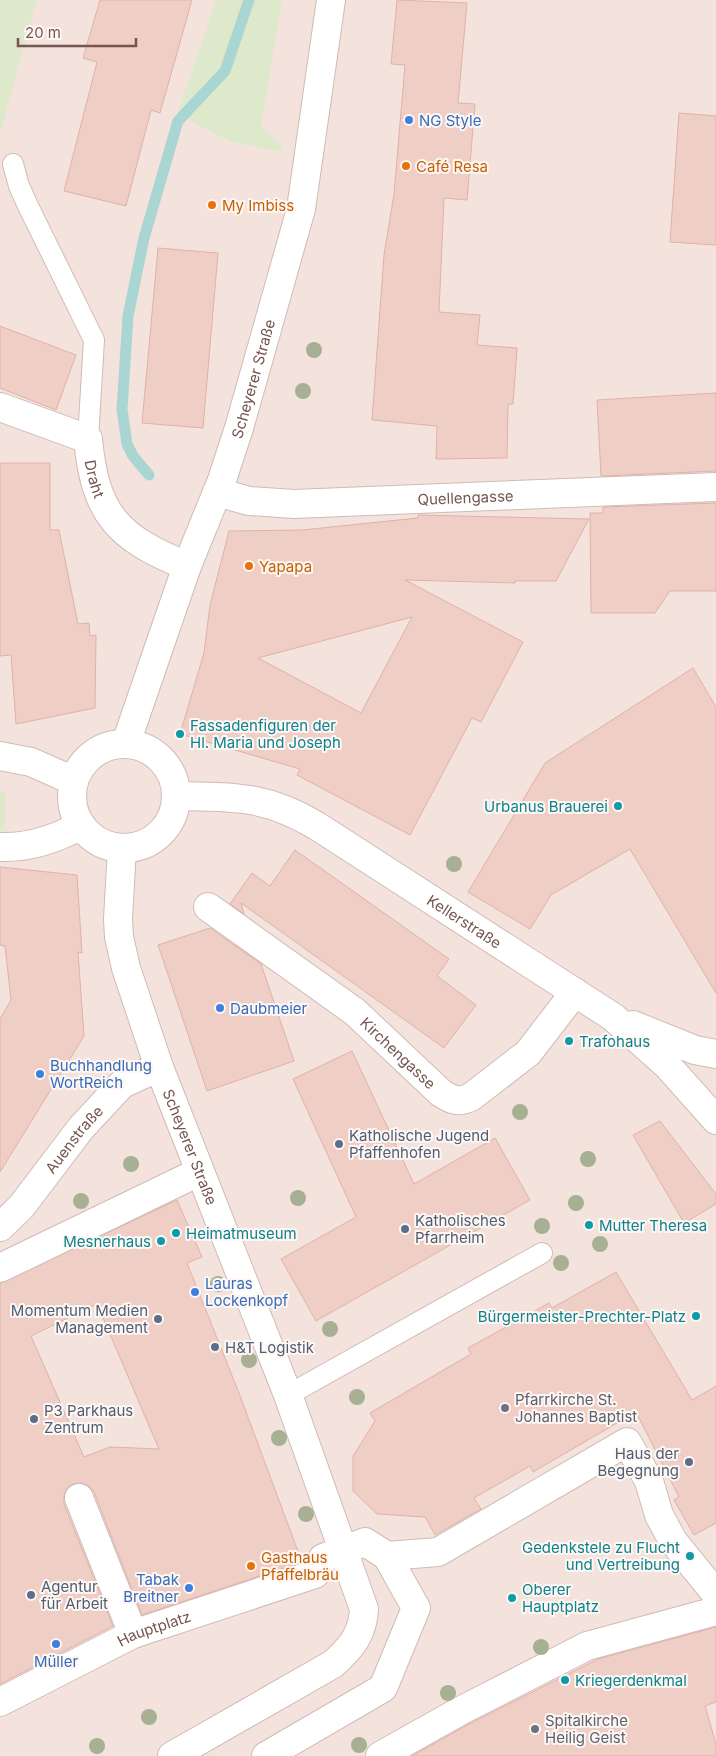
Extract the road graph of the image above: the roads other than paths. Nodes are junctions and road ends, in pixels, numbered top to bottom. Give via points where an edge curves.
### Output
1 (331, 0) edge
2 (13, 164) dead end
3 (0, 408) edge
4 (88, 439) junction
5 (716, 487) edge
6 (217, 492) junction
7 (187, 566) junction
8 (126, 743) junction
9 (0, 756) edge
10 (74, 781) junction
11 (176, 796) junction
12 (81, 824) junction
13 (0, 847) edge
14 (122, 848) junction
15 (208, 906) dead end
16 (575, 992) junction
17 (613, 1017) junction
18 (716, 1054) edge
19 (159, 1067) junction
20 (716, 1120) edge
21 (199, 1172) junction
22 (0, 1227) edge
23 (542, 1253) dead end
24 (0, 1268) edge
25 (288, 1395) junction
26 (79, 1498) dead end
27 (344, 1550) junction
28 (387, 1556) junction
29 (716, 1594) edge
30 (716, 1611) edge
31 (133, 1634) junction
32 (0, 1702) edge
33 (185, 1753) edge
34 (266, 1756) edge
35 (380, 1756) edge

1 - 6 street, Scheyerer Straße via 301,209 241,422
2 - 4 lane via 29,208 94,340
3 - 4 street, Draht
4 - 7 street, Draht via 93,476 104,508 139,544
5 - 6 street, Quellengasse via 294,504 249,501
6 - 7 street, Scheyerer Straße
7 - 8 street, Scheyerer Straße
8 - 10 street via 97,751 85,762
8 - 11 street via 156,754 168,766
9 - 10 street via 31,762
10 - 12 street via 73,803
11 - 14 street via 173,813 165,828 138,846
11 - 16 street, Kellerstraße via 241,797 302,817
12 - 13 street via 61,836 17,847
12 - 14 street via 95,838
14 - 19 street, Scheyerer Straße via 119,937
15 - 16 street, Kirchengasse via 355,1012 452,1100 462,1102 471,1097 528,1053
16 - 17 street, Kellerstraße
17 - 18 street via 695,1050
17 - 20 street, Kellerstraße via 667,1065
19 - 21 street, Scheyerer Straße
19 - 22 street, Auenstraße via 122,1084 81,1128 21,1207
21 - 24 street
21 - 25 street, Scheyerer Straße
23 - 25 lane
25 - 27 street, Scheyerer Straße
26 - 31 street
27 - 28 street via 365,1542
27 - 31 street, Hauptplatz via 323,1558 315,1574
27 - 33 street via 364,1609 363,1624 351,1648 334,1664
28 - 29 street via 438,1552 627,1442 649,1481 659,1515 674,1541
28 - 34 street via 416,1608 384,1688
30 - 35 street via 587,1646
31 - 32 street, Hauptplatz

